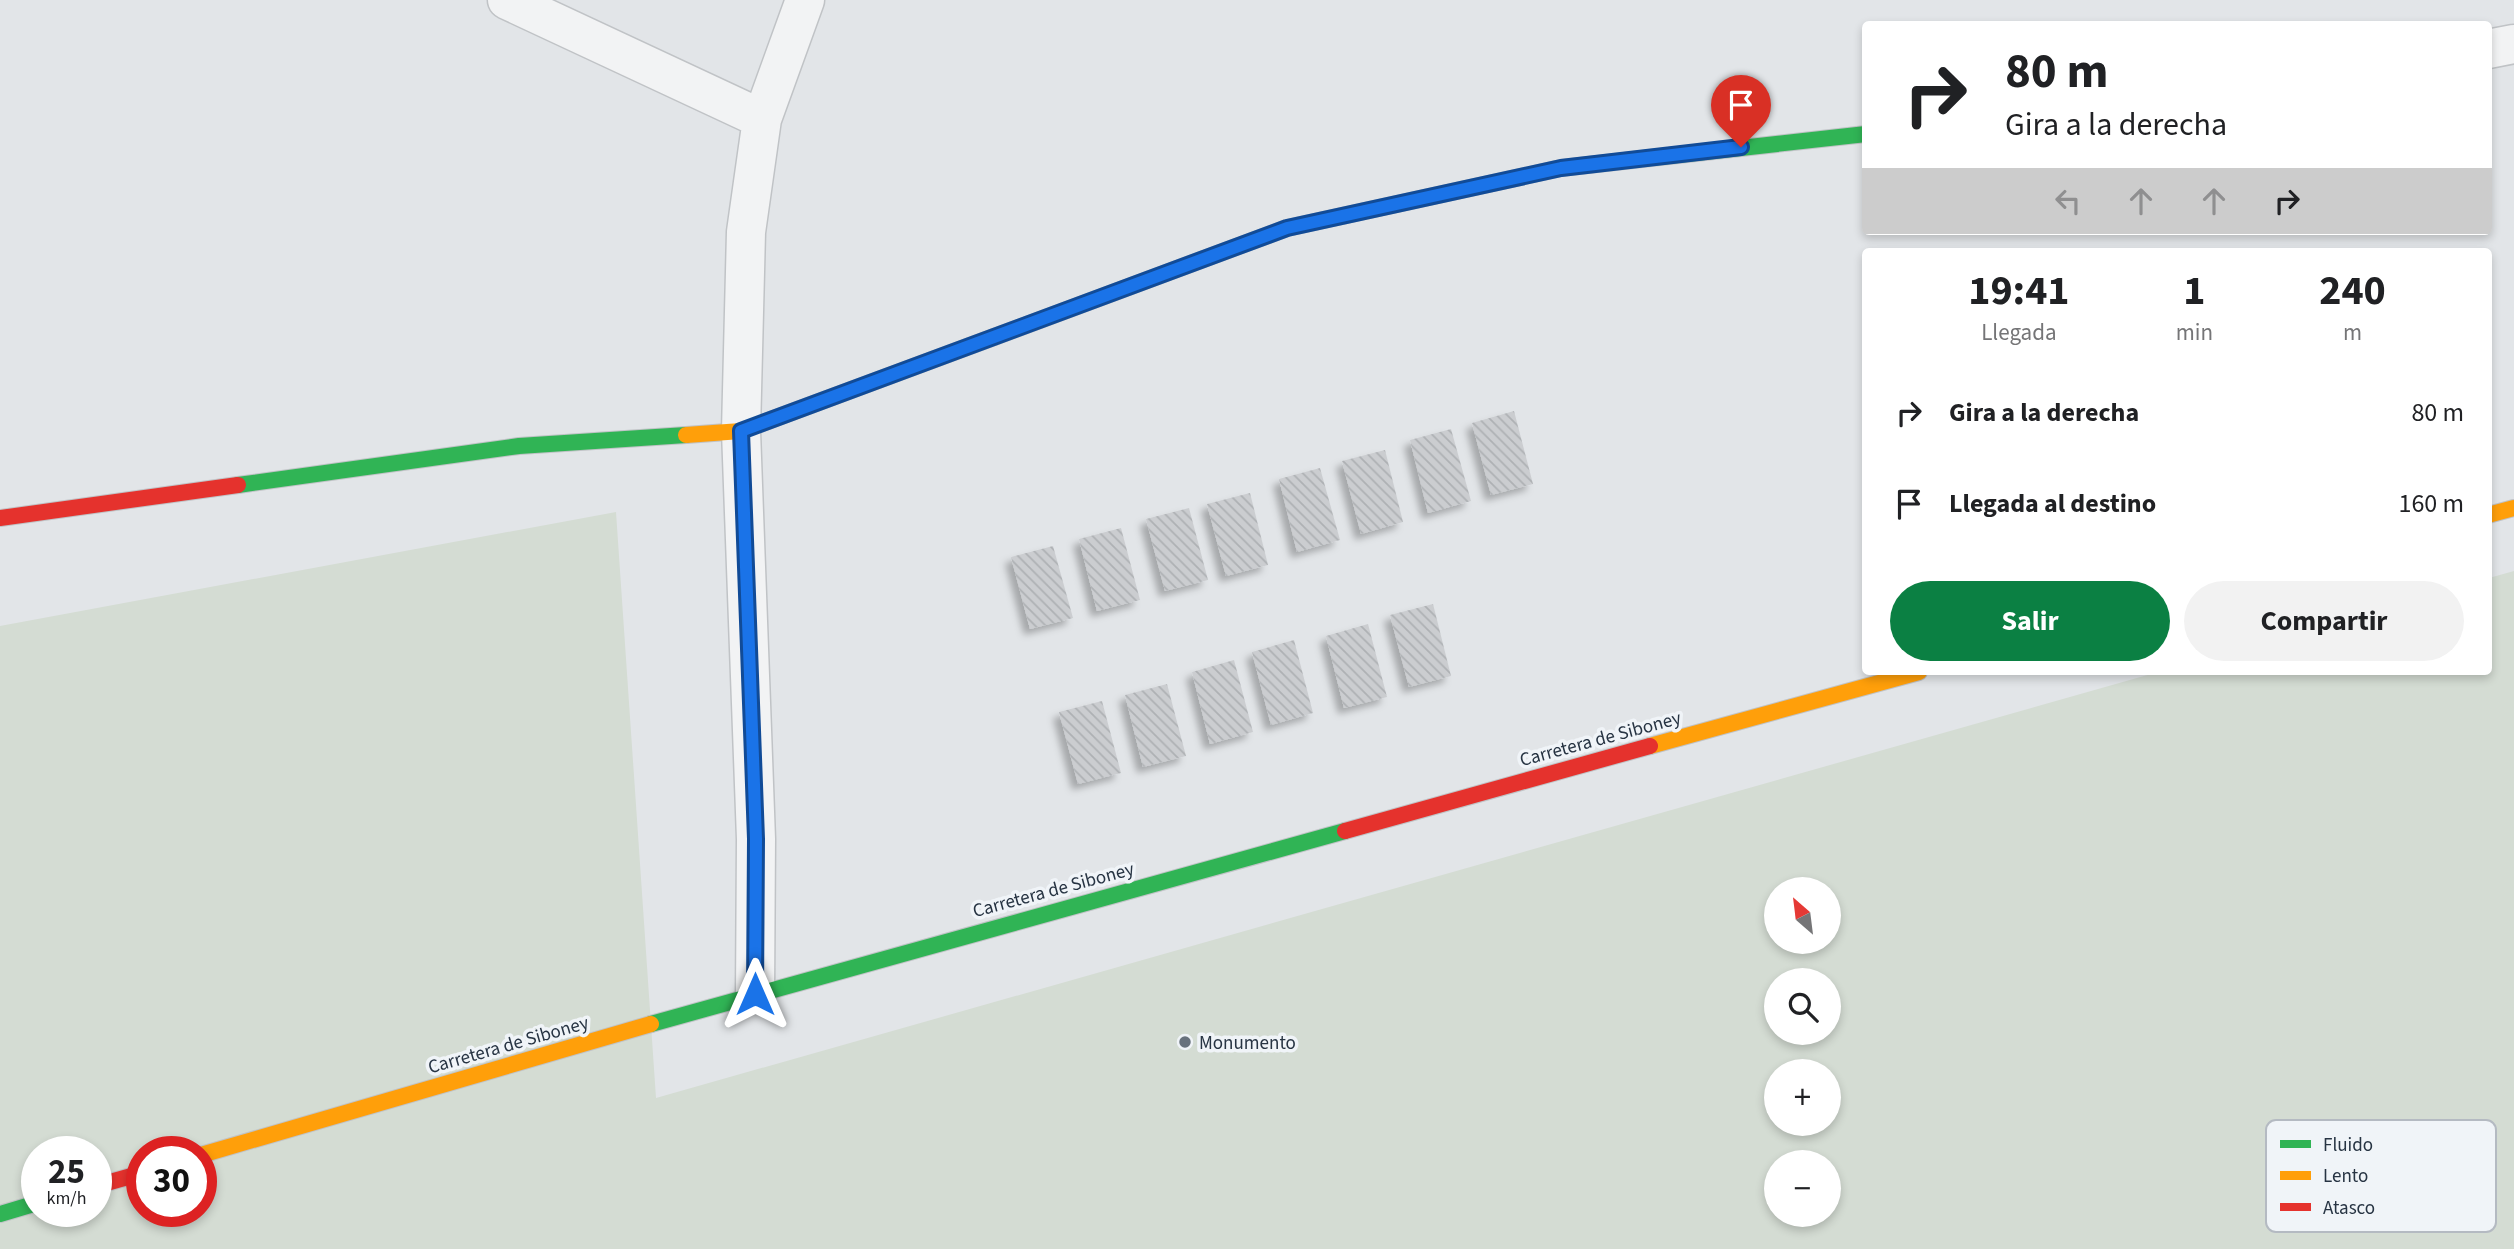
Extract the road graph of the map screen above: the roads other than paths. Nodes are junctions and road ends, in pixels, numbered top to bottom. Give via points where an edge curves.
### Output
1 (507, 0) edge
2 (805, 0) edge
3 (2514, 44) edge
4 (2492, 47) edge
5 (762, 119) junction
6 (1862, 134) edge
7 (741, 431) junction
8 (2514, 508) edge
9 (2492, 513) edge
10 (0, 518) edge
11 (1908, 675) edge
12 (755, 994) junction
13 (217, 1151) edge
14 (21, 1208) edge
15 (0, 1214) edge

1 - 5 street
2 - 5 street
3 - 4 street
5 - 7 street via 746,232
6 - 7 street via 1561,168 1287,228
7 - 10 street via 519,446
7 - 12 street via 756,839
8 - 9 street
11 - 12 street, Carretera de Siboney
12 - 13 street, Carretera de Siboney
14 - 15 street

